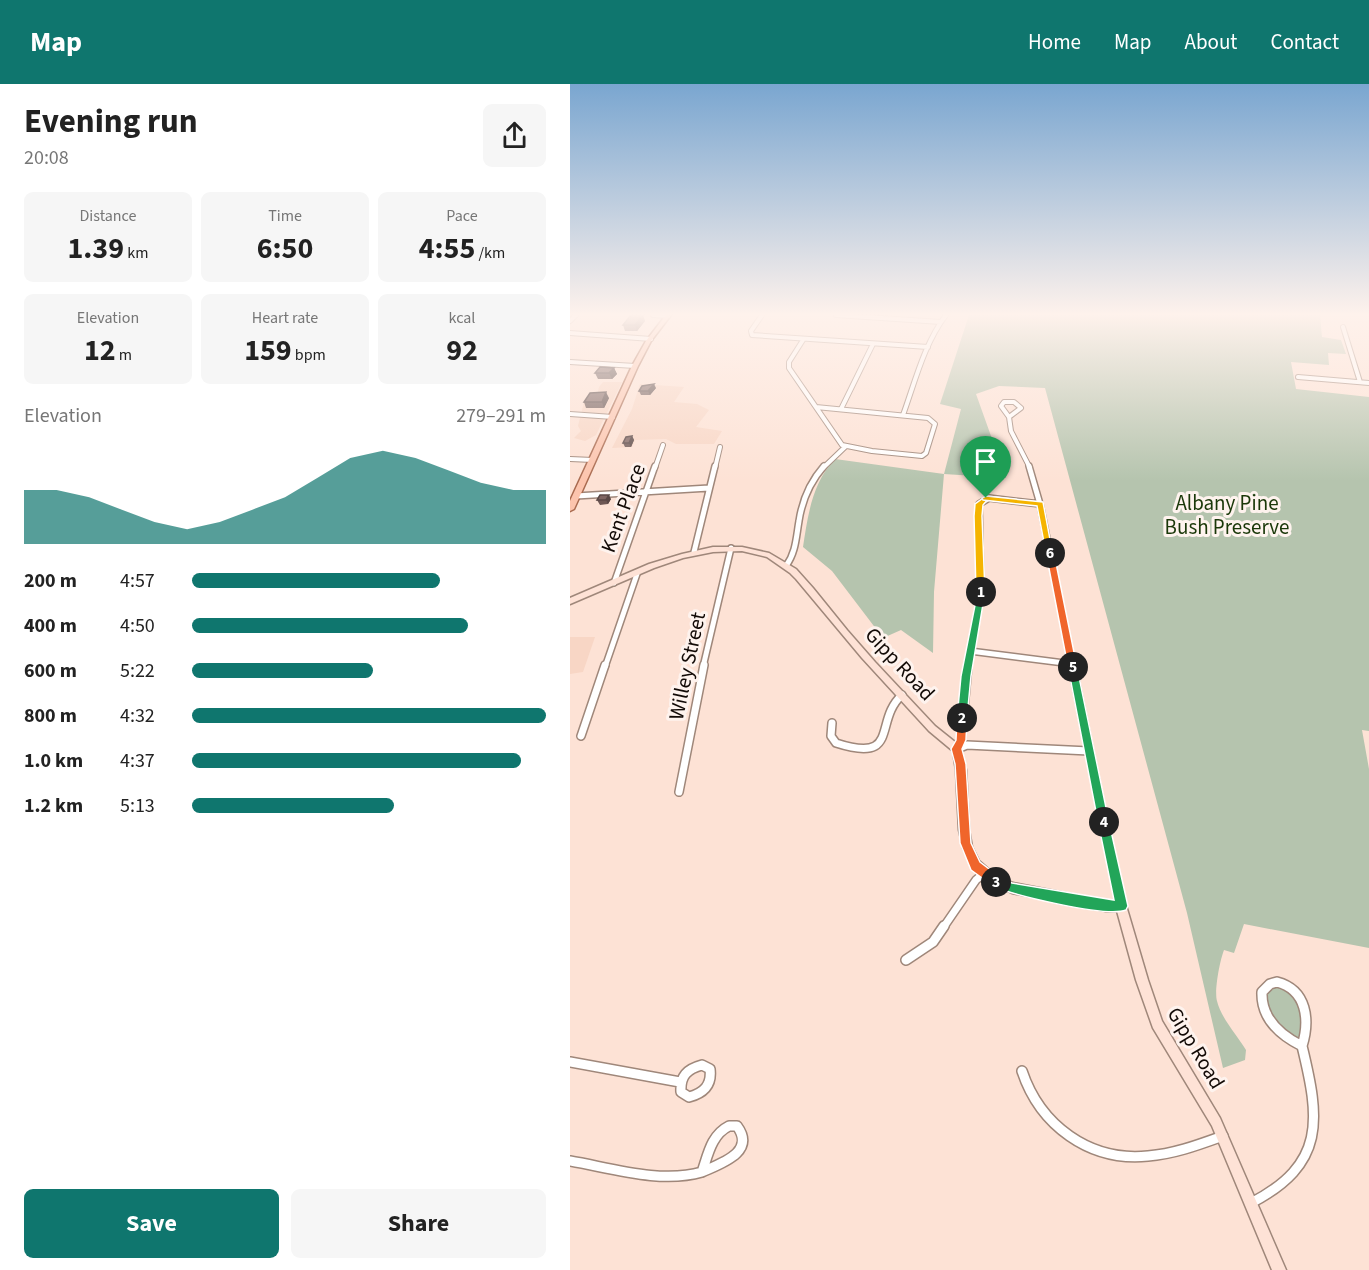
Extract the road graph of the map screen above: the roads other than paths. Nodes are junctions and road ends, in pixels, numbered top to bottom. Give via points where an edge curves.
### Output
1 (633, 370) edge
2 (791, 370) edge
3 (860, 370) edge
4 (919, 370) edge
5 (1355, 370) edge
6 (1298, 377) dead end
7 (1359, 382) junction
8 (1369, 383) edge
9 (816, 407) junction
10 (841, 409) junction
11 (570, 414) edge
12 (903, 415) junction
13 (613, 417) junction
14 (1009, 417) junction
15 (663, 445) dead end
16 (720, 447) dead end
17 (845, 447) junction
18 (570, 459) edge
19 (592, 460) junction
20 (709, 488) junction
21 (645, 491) junction
22 (576, 495) junction
23 (1041, 504) junction
24 (570, 509) edge
25 (731, 548) junction
26 (694, 552) junction
27 (786, 566) junction
28 (637, 574) junction
29 (614, 583) junction
30 (570, 601) edge
31 (970, 651) junction
32 (1072, 664) junction
33 (902, 695) junction
34 (832, 723) dead end
35 (581, 736) dead end
36 (957, 749) junction
37 (1089, 751) junction
38 (679, 792) dead end
39 (983, 874) junction
40 (1121, 906) junction
41 (906, 960) dead end
42 (1302, 1046) junction
43 (570, 1062) edge
44 (1022, 1071) dead end
45 (680, 1082) dead end
46 (1223, 1136) junction
47 (570, 1161) edge
48 (702, 1172) junction
49 (1251, 1203) junction
50 (1279, 1270) edge

1 - 13 main road
2 - 9 street
3 - 10 street
4 - 12 street
5 - 7 street
6 - 7 street
7 - 8 street
9 - 10 street
9 - 17 street
10 - 12 street
11 - 13 street
12 - 17 street via 934,422 924,455
13 - 19 main road
14 - 14 street via 1018,411 1021,406 1002,404
14 - 23 street via 1012,433 1033,472
15 - 21 street, Kent Place
16 - 20 street
17 - 27 street via 817,473 800,514 795,553
18 - 19 street
19 - 22 main road
20 - 21 street
20 - 26 street
21 - 22 street
21 - 29 street, Kent Place
22 - 24 main road
23 - 31 street via 989,498 979,504 981,592
23 - 32 street
25 - 26 street, Gipp Road
25 - 27 street, Gipp Road via 761,553
25 - 38 street, Willey Street via 713,618
26 - 28 street, Gipp Road
27 - 33 street, Gipp Road
28 - 29 street, Gipp Road
28 - 35 street
29 - 30 street, Gipp Road
31 - 32 street
31 - 36 street
32 - 37 street
33 - 34 street via 894,701 882,741 875,748 836,743 832,739
33 - 36 street, Gipp Road
36 - 37 street via 967,745
36 - 39 street via 965,843
37 - 40 street
39 - 40 street via 1012,888
39 - 41 street via 933,942
40 - 46 street, Gipp Road via 1154,1017
42 - 42 street via 1306,1032 1304,1003 1289,986 1270,984 1262,992 1262,1007 1284,1035
42 - 49 street via 1312,1094 1314,1125 1310,1148 1292,1178 1272,1194
43 - 45 street
44 - 46 street via 1041,1113 1087,1149 1116,1157 1147,1157 1186,1150
46 - 49 street, Gipp Road
47 - 48 street via 677,1177
48 - 48 street via 723,1163 744,1147 737,1126 724,1128 715,1138
49 - 50 street, Gipp Road

